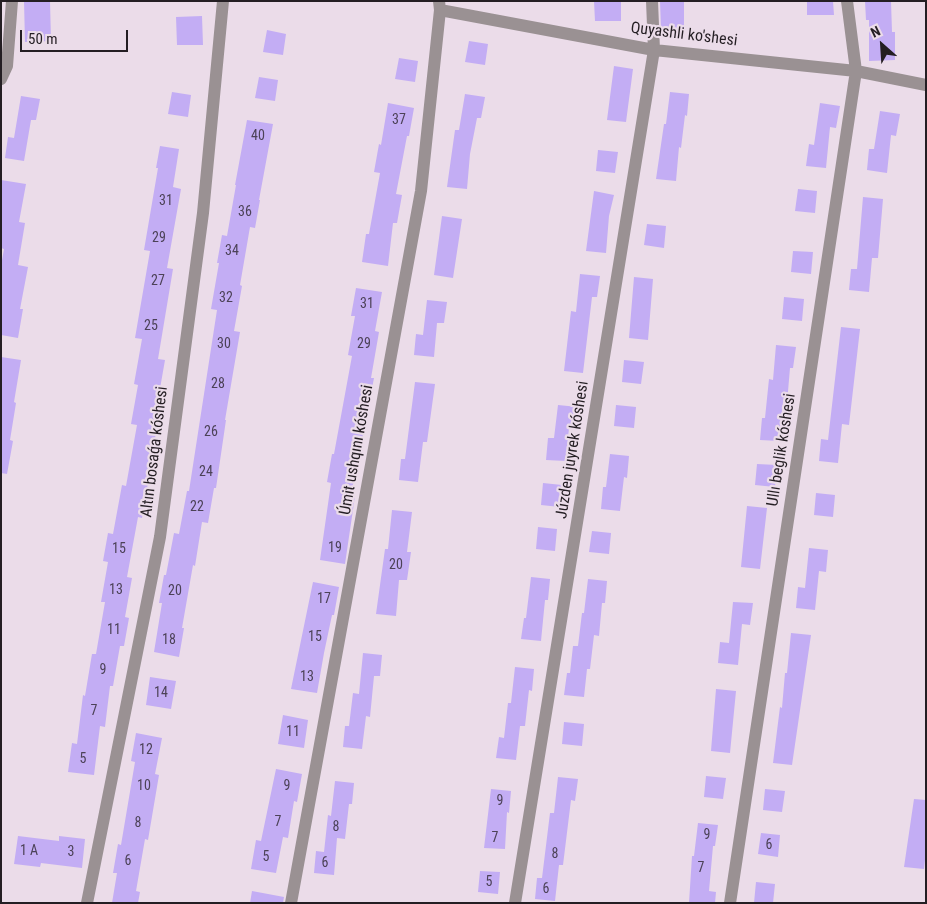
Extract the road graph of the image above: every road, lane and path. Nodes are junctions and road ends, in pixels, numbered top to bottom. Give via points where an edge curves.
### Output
1 (12, 1) edge
2 (223, 1) edge
3 (652, 1) edge
4 (847, 1) edge
5 (440, 6) edge
6 (654, 50) junction
7 (4, 66) edge
8 (856, 72) junction
9 (1, 79) edge
10 (926, 85) edge
11 (87, 903) edge
12 (291, 903) edge
13 (515, 903) edge
14 (730, 903) edge

1 - 7 street
2 - 11 street, Altın bosaǵa kóshesi via 202,213 160,537
3 - 6 street, Júzden juyrek kóshesi
4 - 8 street, Ullı beglik kóshesi
5 - 6 street, Quyashli ko'shesi
5 - 12 street, Úmit ushqını kóshesi via 421,191
6 - 8 street, Quyashli ko'shesi
6 - 13 street, Júzden juyrek kóshesi
7 - 9 street
8 - 10 street, Quyashli ko'shesi
8 - 14 street, Ullı beglik kóshesi

